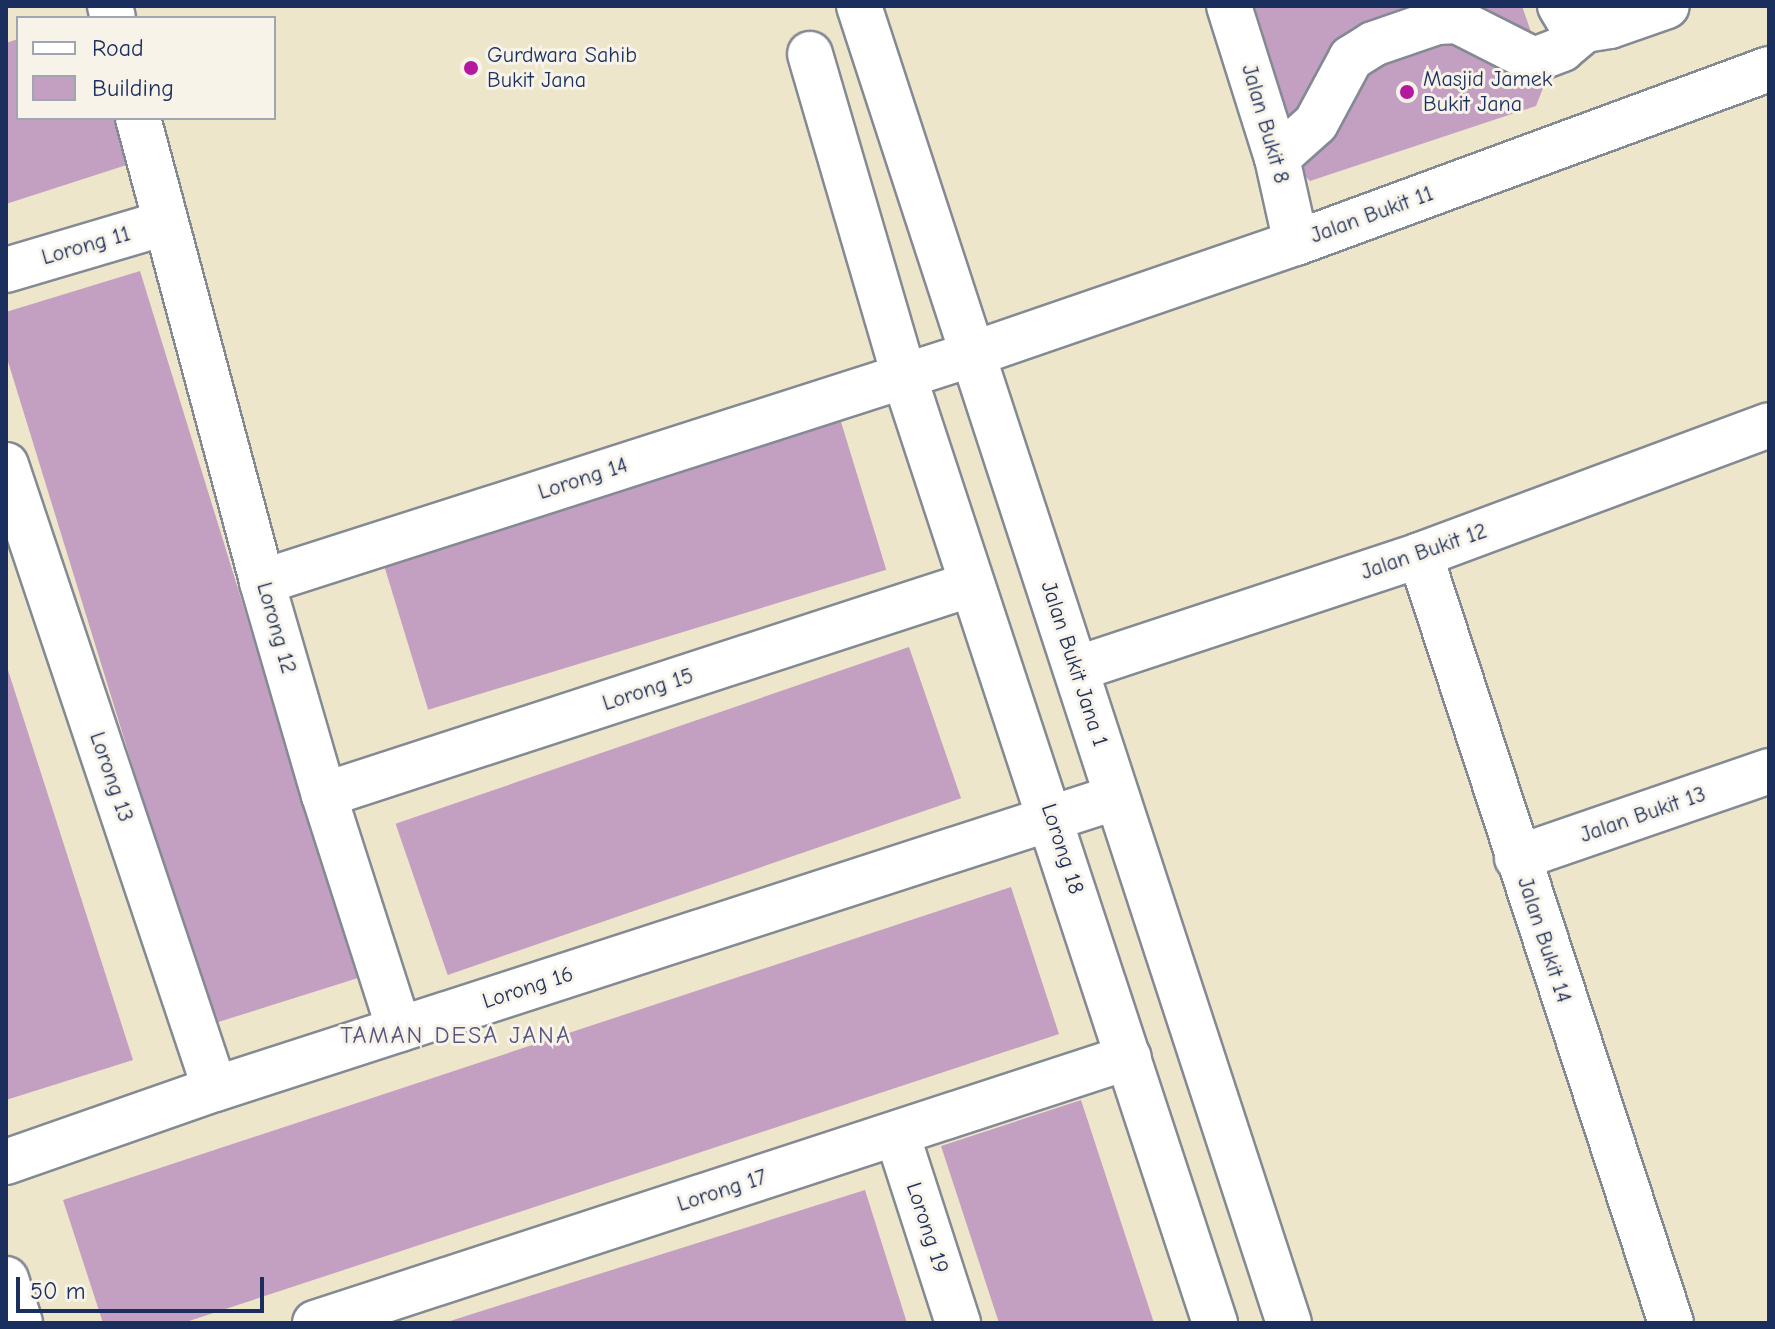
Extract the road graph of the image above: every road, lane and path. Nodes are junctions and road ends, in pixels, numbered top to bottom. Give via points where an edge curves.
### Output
1 (859, 6) edge
2 (1229, 6) edge
3 (1667, 6) edge
4 (1573, 18) edge
5 (810, 54) dead end
6 (1769, 69) edge
7 (139, 120) edge
8 (1277, 158) junction
9 (165, 223) junction
10 (1296, 243) junction
11 (6, 270) edge
12 (973, 354) junction
13 (904, 376) junction
14 (1769, 425) edge
15 (6, 465) edge
16 (1420, 555) junction
17 (262, 582) junction
18 (972, 584) junction
19 (1076, 669) junction
20 (1769, 771) edge
21 (324, 795) junction
22 (1117, 797) junction
23 (1053, 820) junction
24 (1517, 858) junction
25 (399, 1029) junction
26 (1129, 1057) junction
27 (215, 1089) junction
28 (897, 1134) junction
29 (6, 1162) edge
30 (6, 1279) edge
31 (20, 1323) edge
32 (315, 1323) edge
33 (958, 1323) edge
34 (1215, 1323) edge
35 (1289, 1323) edge
36 (1671, 1323) edge

1 - 12 street, Jalan Bukit Jana 1
2 - 8 street, Jalan Bukit 8
3 - 4 street via 1610,26
4 - 8 street via 1562,49 1534,60 1457,21 1437,22 1373,44 1351,58 1316,123
5 - 13 street, Lorong 18
6 - 10 street, Jalan Bukit 11
7 - 9 street, Lorong 12
8 - 10 street, Jalan Bukit 8
9 - 11 street, Lorong 11
9 - 17 street, Lorong 12
10 - 12 street, Jalan Bukit 11
12 - 13 street, Jalan Bukit 11
12 - 19 street, Jalan Bukit Jana 1
13 - 17 street, Lorong 14
13 - 18 street, Lorong 18
14 - 16 street, Jalan Bukit 12
15 - 27 street, Lorong 13
16 - 19 street, Jalan Bukit 12
16 - 24 street, Jalan Bukit 14
17 - 21 street, Lorong 12
18 - 21 street, Lorong 15
18 - 23 street, Lorong 18
19 - 22 street, Jalan Bukit Jana 1
20 - 24 street, Jalan Bukit 13
21 - 25 street, Lorong 12
22 - 23 street, Lorong 16
22 - 35 street, Jalan Bukit Jana 1
23 - 25 street, Lorong 16
23 - 26 street, Lorong 18
24 - 36 street, Jalan Bukit 14
25 - 27 street, Lorong 16
26 - 28 street, Lorong 17
26 - 34 street, Lorong 18
27 - 29 street, Lorong 16
28 - 32 street, Lorong 17
28 - 33 street, Lorong 19
30 - 31 street

